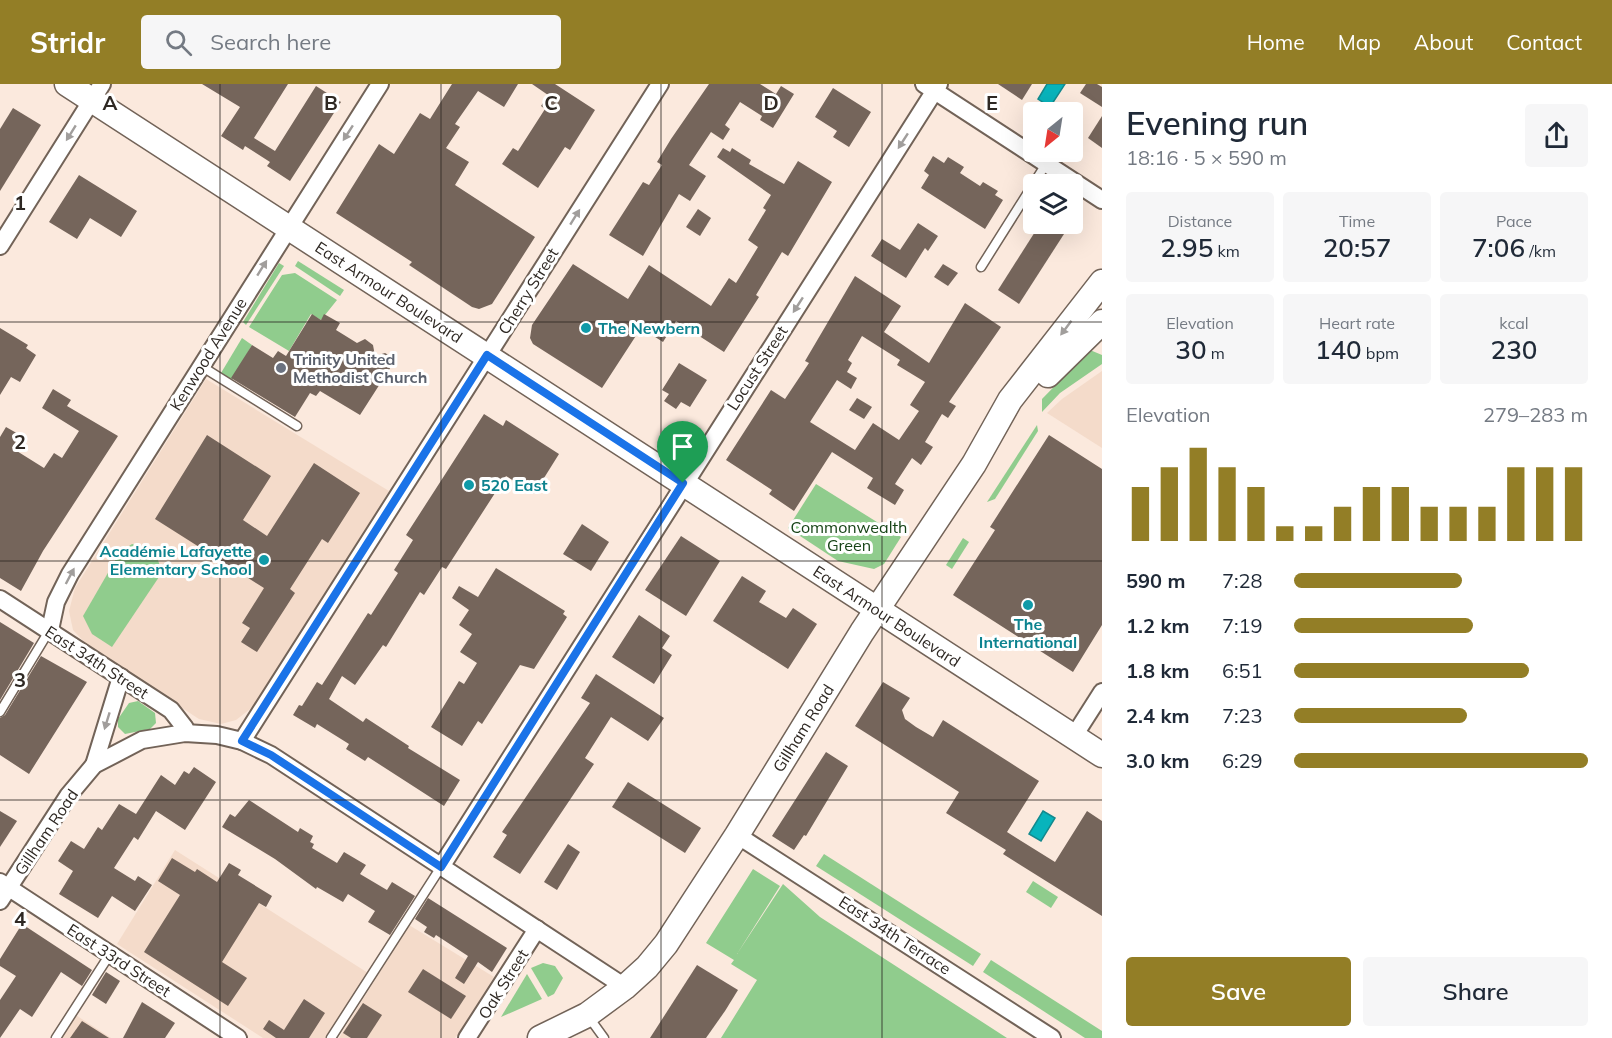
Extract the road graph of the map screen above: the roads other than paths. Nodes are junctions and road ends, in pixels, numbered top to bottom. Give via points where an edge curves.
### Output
1 (67, 84) edge
2 (380, 84) edge
3 (660, 84) edge
4 (933, 86) edge
5 (97, 92) edge
6 (1046, 164) junction
7 (1102, 200) edge
8 (288, 227) junction
9 (0, 246) edge
10 (981, 267) dead end
11 (1102, 282) edge
12 (1102, 322) edge
13 (487, 355) junction
14 (201, 366) junction
15 (297, 426) dead end
16 (974, 464) junction
17 (683, 483) junction
18 (0, 599) edge
19 (877, 610) junction
20 (50, 630) junction
21 (121, 676) junction
22 (1102, 692) edge
23 (0, 712) edge
24 (185, 733) junction
25 (1074, 736) junction
26 (242, 741) junction
27 (1102, 755) edge
28 (94, 765) junction
29 (737, 835) junction
30 (441, 867) junction
31 (3, 890) edge
32 (537, 929) junction
33 (110, 954) junction
34 (626, 987) junction
35 (587, 1015) junction
36 (216, 1024) junction
37 (56, 1038) edge
38 (207, 1038) edge
39 (238, 1038) edge
40 (332, 1038) edge
41 (468, 1038) edge
42 (540, 1038) edge
43 (604, 1038) edge
44 (1052, 1038) edge

1 - 5 main road, East Armour Boulevard
2 -> 8 street, Kenwood Avenue
13 -> 3 street, Cherry Street
4 - 6 street
4 -> 17 street, Locust Street
5 - 8 main road, East Armour Boulevard
5 -> 9 street
6 - 7 street
6 - 10 lane
8 - 13 main road, East Armour Boulevard
14 -> 8 street, Kenwood Avenue
11 -> 16 main road, Gillham Road via 1010,400
12 - 16 main road, Gillham Road via 1057,364
13 - 17 main road, East Armour Boulevard
13 - 26 street, Cherry Street
14 - 15 lane
20 -> 14 street, Kenwood Avenue via 56,602 70,574
16 - 19 main road, Gillham Road
17 - 19 main road, East Armour Boulevard
17 - 30 street, Locust Street
18 - 20 street, East 34th Street
19 - 25 main road, East Armour Boulevard
19 - 29 main road, Gillham Road
20 - 21 street, East 34th Street
20 - 23 lane
21 - 24 street, East 34th Street via 171,710
21 -> 28 street, Gillham Road
22 - 25 street
24 - 26 street, Gillham Road
24 - 28 street, Gillham Road via 142,740
25 - 27 main road, East Armour Boulevard
26 - 30 street, Gillham Road via 271,755
28 - 31 street, Gillham Road
29 - 34 main road, Gillham Road via 666,944
29 - 44 street, East 34th Terrace
30 - 32 street, Gillham Road
30 - 40 lane
31 - 33 street, East 33rd Street
32 - 34 street, Gillham Road
32 - 41 street, Oak Street
33 - 36 street, East 33rd Street
33 - 37 lane
34 - 35 main road, Gillham Road
35 - 42 main road, Gillham Road
35 - 43 lane
36 - 38 street
36 - 39 street, East 33rd Street

